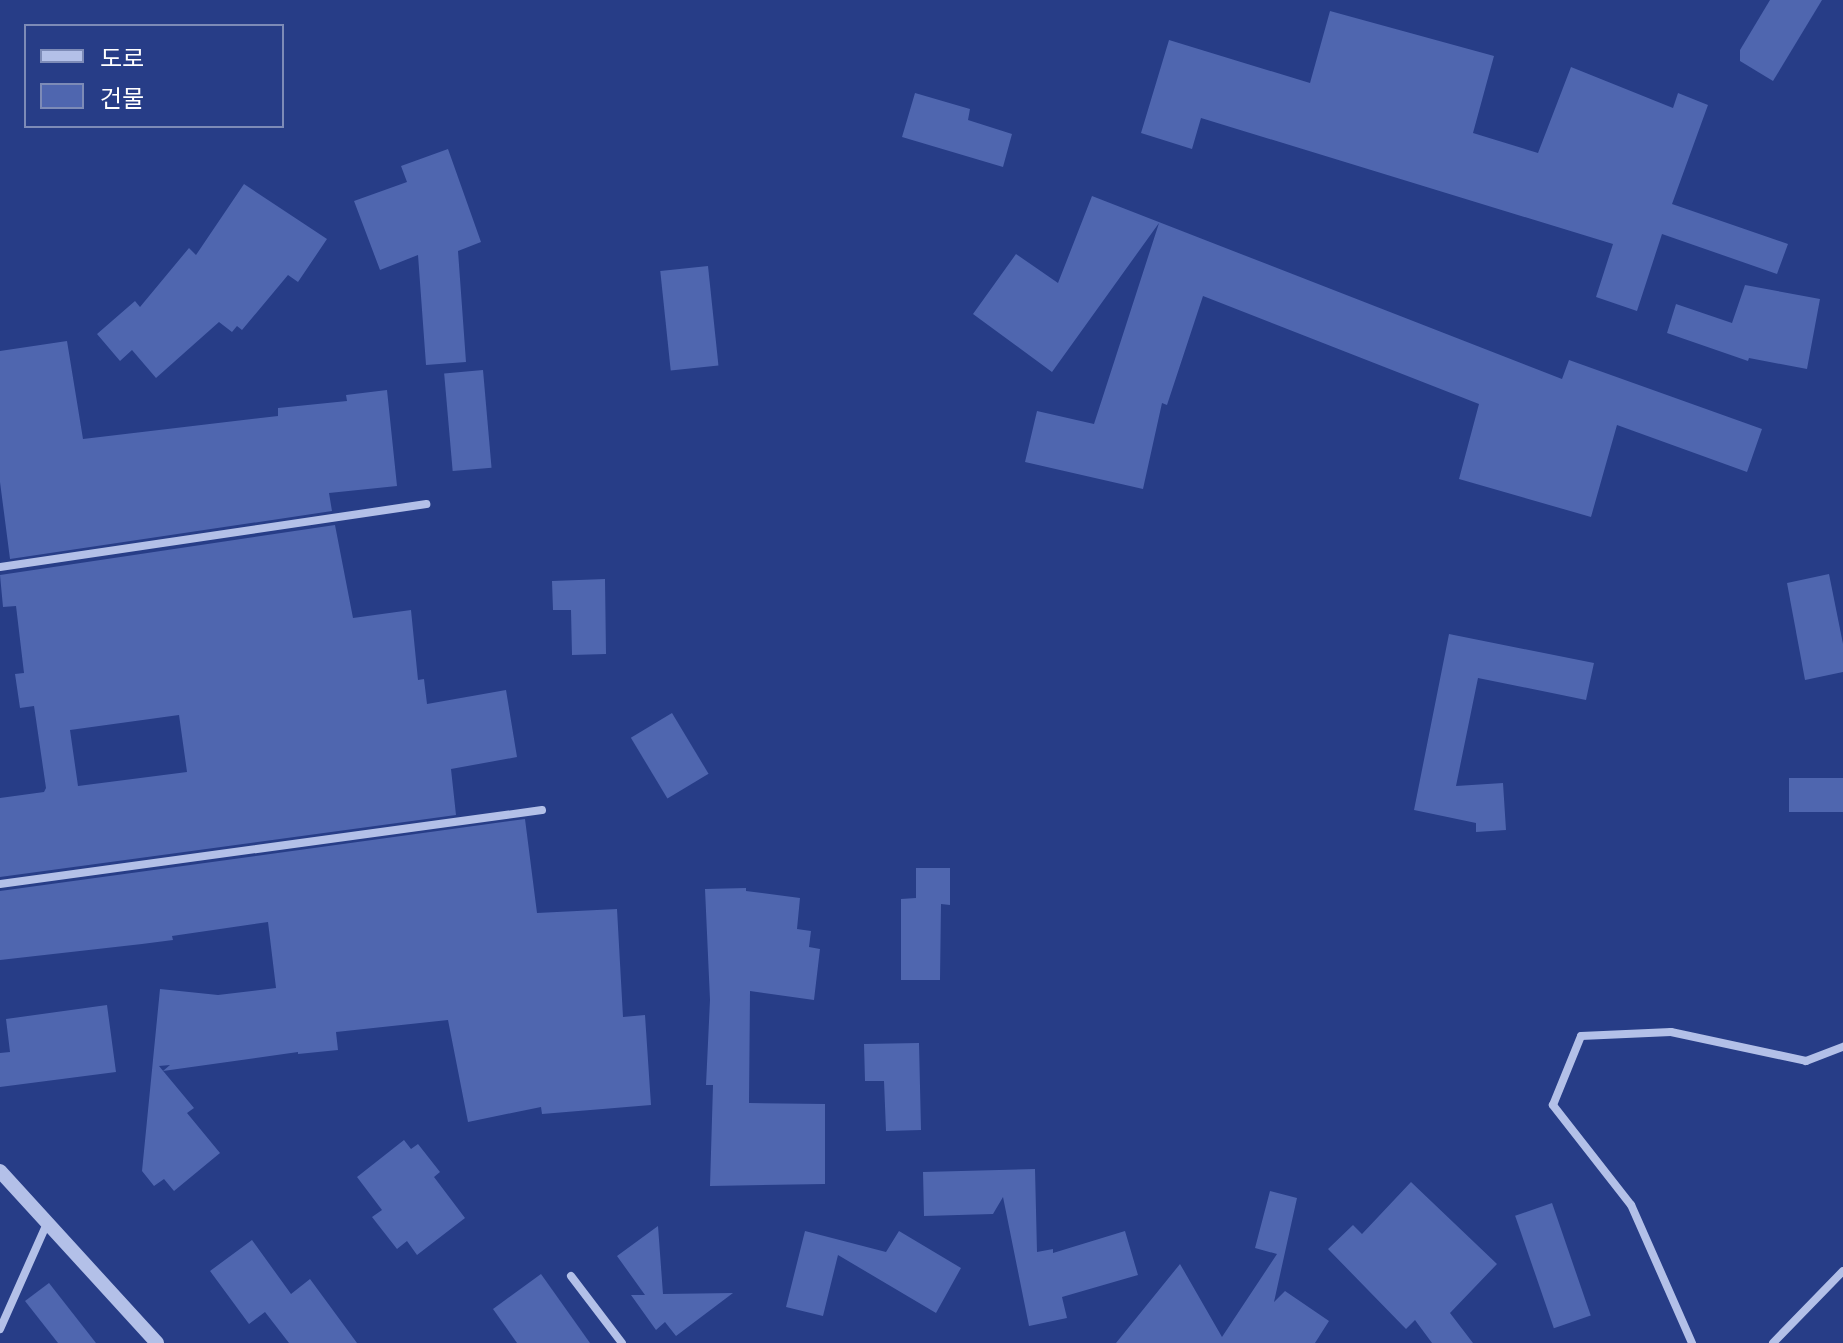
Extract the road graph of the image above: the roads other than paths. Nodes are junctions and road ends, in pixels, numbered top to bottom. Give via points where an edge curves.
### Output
1 (426, 504) dead end
2 (0, 567) edge
3 (542, 810) dead end
4 (0, 884) edge
5 (1843, 1047) edge
6 (0, 1171) edge
7 (49, 1220) junction
8 (1843, 1271) edge
9 (571, 1276) dead end
10 (0, 1329) edge
11 (157, 1343) edge
12 (622, 1343) edge
13 (1692, 1343) edge
14 (1773, 1343) edge

1 - 2 street
3 - 4 street
5 - 13 street via 1806,1061 1671,1032 1581,1036 1553,1105 1631,1205
6 - 7 street
7 - 10 street
7 - 11 street
8 - 14 street
9 - 12 street

